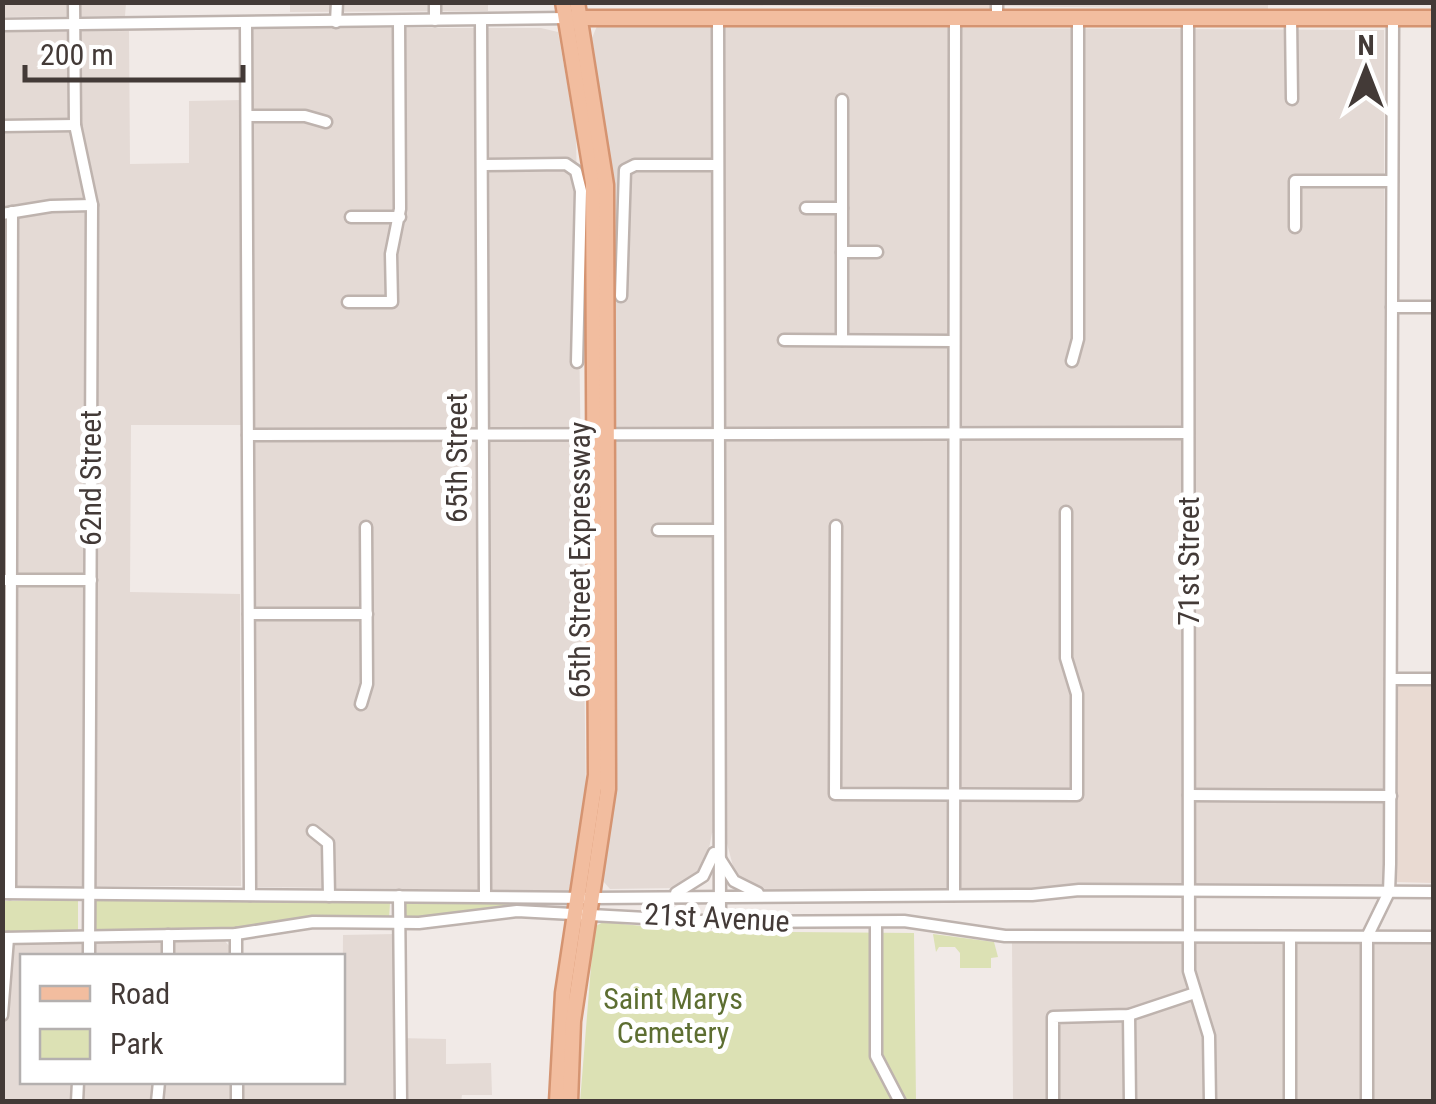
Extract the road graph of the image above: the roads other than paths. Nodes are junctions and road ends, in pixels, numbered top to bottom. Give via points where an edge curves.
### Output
1 (74, 2) edge
2 (336, 2) edge
3 (435, 2) edge
4 (571, 10) edge
5 (997, 10) edge
6 (955, 18) junction
7 (1078, 18) junction
8 (1188, 18) junction
9 (1292, 18) junction
10 (1393, 18) junction
11 (1434, 18) edge
12 (718, 19) junction
13 (435, 20) junction
14 (481, 20) junction
15 (399, 21) junction
16 (336, 22) junction
17 (246, 23) junction
18 (74, 24) junction
19 (2, 25) edge
20 (1292, 99) dead end
21 (842, 100) dead end
22 (247, 116) junction
23 (326, 122) dead end
24 (75, 125) junction
25 (2, 126) edge
26 (484, 165) junction
27 (717, 165) junction
28 (1392, 181) junction
29 (92, 205) junction
30 (806, 208) dead end
31 (842, 208) junction
32 (7, 213) edge
33 (351, 217) dead end
34 (400, 217) junction
35 (1296, 227) dead end
36 (842, 252) junction
37 (877, 252) dead end
38 (622, 296) dead end
39 (348, 302) dead end
40 (1392, 307) junction
41 (1434, 307) edge
42 (784, 340) dead end
43 (842, 340) junction
44 (954, 340) junction
45 (1072, 361) dead end
46 (577, 362) dead end
47 (484, 433) junction
48 (248, 434) junction
49 (601, 434) junction
50 (717, 434) junction
51 (954, 434) junction
52 (1188, 434) junction
53 (1066, 512) dead end
54 (836, 526) dead end
55 (366, 527) dead end
56 (658, 530) dead end
57 (717, 530) junction
58 (7, 580) edge
59 (91, 580) junction
60 (249, 614) junction
61 (367, 614) junction
62 (1391, 679) junction
63 (1434, 679) edge
64 (361, 704) dead end
65 (953, 794) junction
66 (1189, 796) junction
67 (1390, 796) junction
68 (313, 831) dead end
69 (716, 842) junction
70 (1190, 891) junction
71 (1389, 892) junction
72 (1434, 892) edge
73 (6, 893) edge
74 (90, 893) junction
75 (250, 895) junction
76 (670, 895) junction
77 (719, 895) junction
78 (954, 895) junction
79 (329, 896) junction
80 (400, 896) junction
81 (484, 896) junction
82 (763, 896) junction
83 (584, 905) junction
84 (720, 922) junction
85 (876, 922) junction
86 (400, 924) junction
87 (236, 934) junction
88 (168, 936) junction
89 (90, 937) junction
90 (1189, 937) junction
91 (1290, 937) junction
92 (1367, 937) junction
93 (6, 938) edge
94 (1434, 938) edge
95 (90, 954) edge
96 (168, 954) edge
97 (236, 954) edge
98 (1195, 993) junction
99 (2, 1015) edge
100 (1130, 1015) junction
101 (401, 1102) edge
102 (557, 1102) edge
103 (570, 1102) edge
104 (900, 1102) edge
105 (1054, 1102) edge
106 (1130, 1102) edge
107 (1210, 1102) edge
108 (1290, 1102) edge
109 (1367, 1102) edge

1 - 18 street, 62nd Street
2 - 16 street
3 - 13 street
4 - 12 main road
4 - 14 street
4 - 49 main road, 65th Street Expressway via 606,185
5 - 6 main road
5 - 7 main road
6 - 12 main road
6 - 44 street
7 - 8 main road
7 - 45 street via 1078,340
8 - 9 main road
8 - 52 street, 71st Street
9 - 10 main road via 1340,12
9 - 20 street
10 - 11 main road
10 - 28 street
12 - 27 street
13 - 14 street
13 - 15 street
14 - 26 street, 65th Street
15 - 16 street
15 - 34 street
16 - 17 street
17 - 18 street
17 - 22 street
18 - 19 street
18 - 24 street, 62nd Street
21 - 31 street
22 - 23 street
22 - 48 street
24 - 25 street
24 - 29 street, 62nd Street
26 - 46 street via 566,164 576,171
26 - 47 street, 65th Street
27 - 38 street via 624,170
27 - 50 street
28 - 35 street via 1295,181
28 - 40 street
29 - 32 street
29 - 59 street, 62nd Street
30 - 31 street
31 - 36 street
32 - 58 street
33 - 34 street
34 - 39 street via 390,254 392,302
36 - 37 street
36 - 43 street
40 - 41 street
40 - 62 street
42 - 43 street
43 - 44 street
44 - 51 street
47 - 48 street
47 - 49 street
47 - 81 street, 65th Street
48 - 60 street
49 - 50 street
49 - 83 main road, 65th Street Expressway via 608,788
50 - 51 street
50 - 57 street
51 - 52 street
51 - 65 street
52 - 66 street, 71st Street
53 - 65 street via 1066,658 1077,694 1076,794
54 - 65 street via 835,794
55 - 61 street
56 - 57 street
57 - 69 street
58 - 59 street
58 - 73 street
59 - 74 street, 62nd Street
60 - 61 street
60 - 75 street
61 - 64 street
62 - 63 street
62 - 67 street
65 - 78 street
66 - 67 street
66 - 70 street, 71st Street
67 - 71 street
68 - 79 street via 328,843
69 - 76 street via 703,876
69 - 77 street
69 - 82 street via 728,874
70 - 71 street, 21st Avenue
70 - 78 street, 21st Avenue
70 - 90 street, 71st Street
71 - 72 street, 21st Avenue
71 - 92 street
73 - 74 street, 21st Avenue
74 - 75 street, 21st Avenue
74 - 89 street, 62nd Street
75 - 79 street, 21st Avenue
76 - 77 street, 21st Avenue
76 - 83 street, 21st Avenue
77 - 82 street, 21st Avenue
77 - 84 street
78 - 82 street, 21st Avenue
79 - 80 street, 21st Avenue
80 - 81 street, 21st Avenue
80 - 86 street
81 - 83 street, 21st Avenue
83 - 84 street, 21st Avenue
83 - 86 street, 21st Avenue
83 - 102 main road, 65th Street Expressway via 562,994
83 - 103 main road, 65th Street Expressway
84 - 85 street, 21st Avenue
85 - 90 street, 21st Avenue via 1005,936
85 - 104 street via 876,1056
86 - 87 street, 21st Avenue via 313,922
86 - 101 street
87 - 88 street, 21st Avenue
87 - 97 street
88 - 89 street, 21st Avenue
88 - 96 street
89 - 93 street, 21st Avenue
89 - 95 street, 62nd Street
90 - 91 street, 21st Avenue
90 - 98 street, 71st Street
91 - 92 street, 21st Avenue
91 - 108 street
92 - 94 street, 21st Avenue
92 - 109 street
93 - 99 street
98 - 100 street
98 - 107 street, 71st Street via 1208,1036
100 - 105 street via 1053,1017
100 - 106 street

